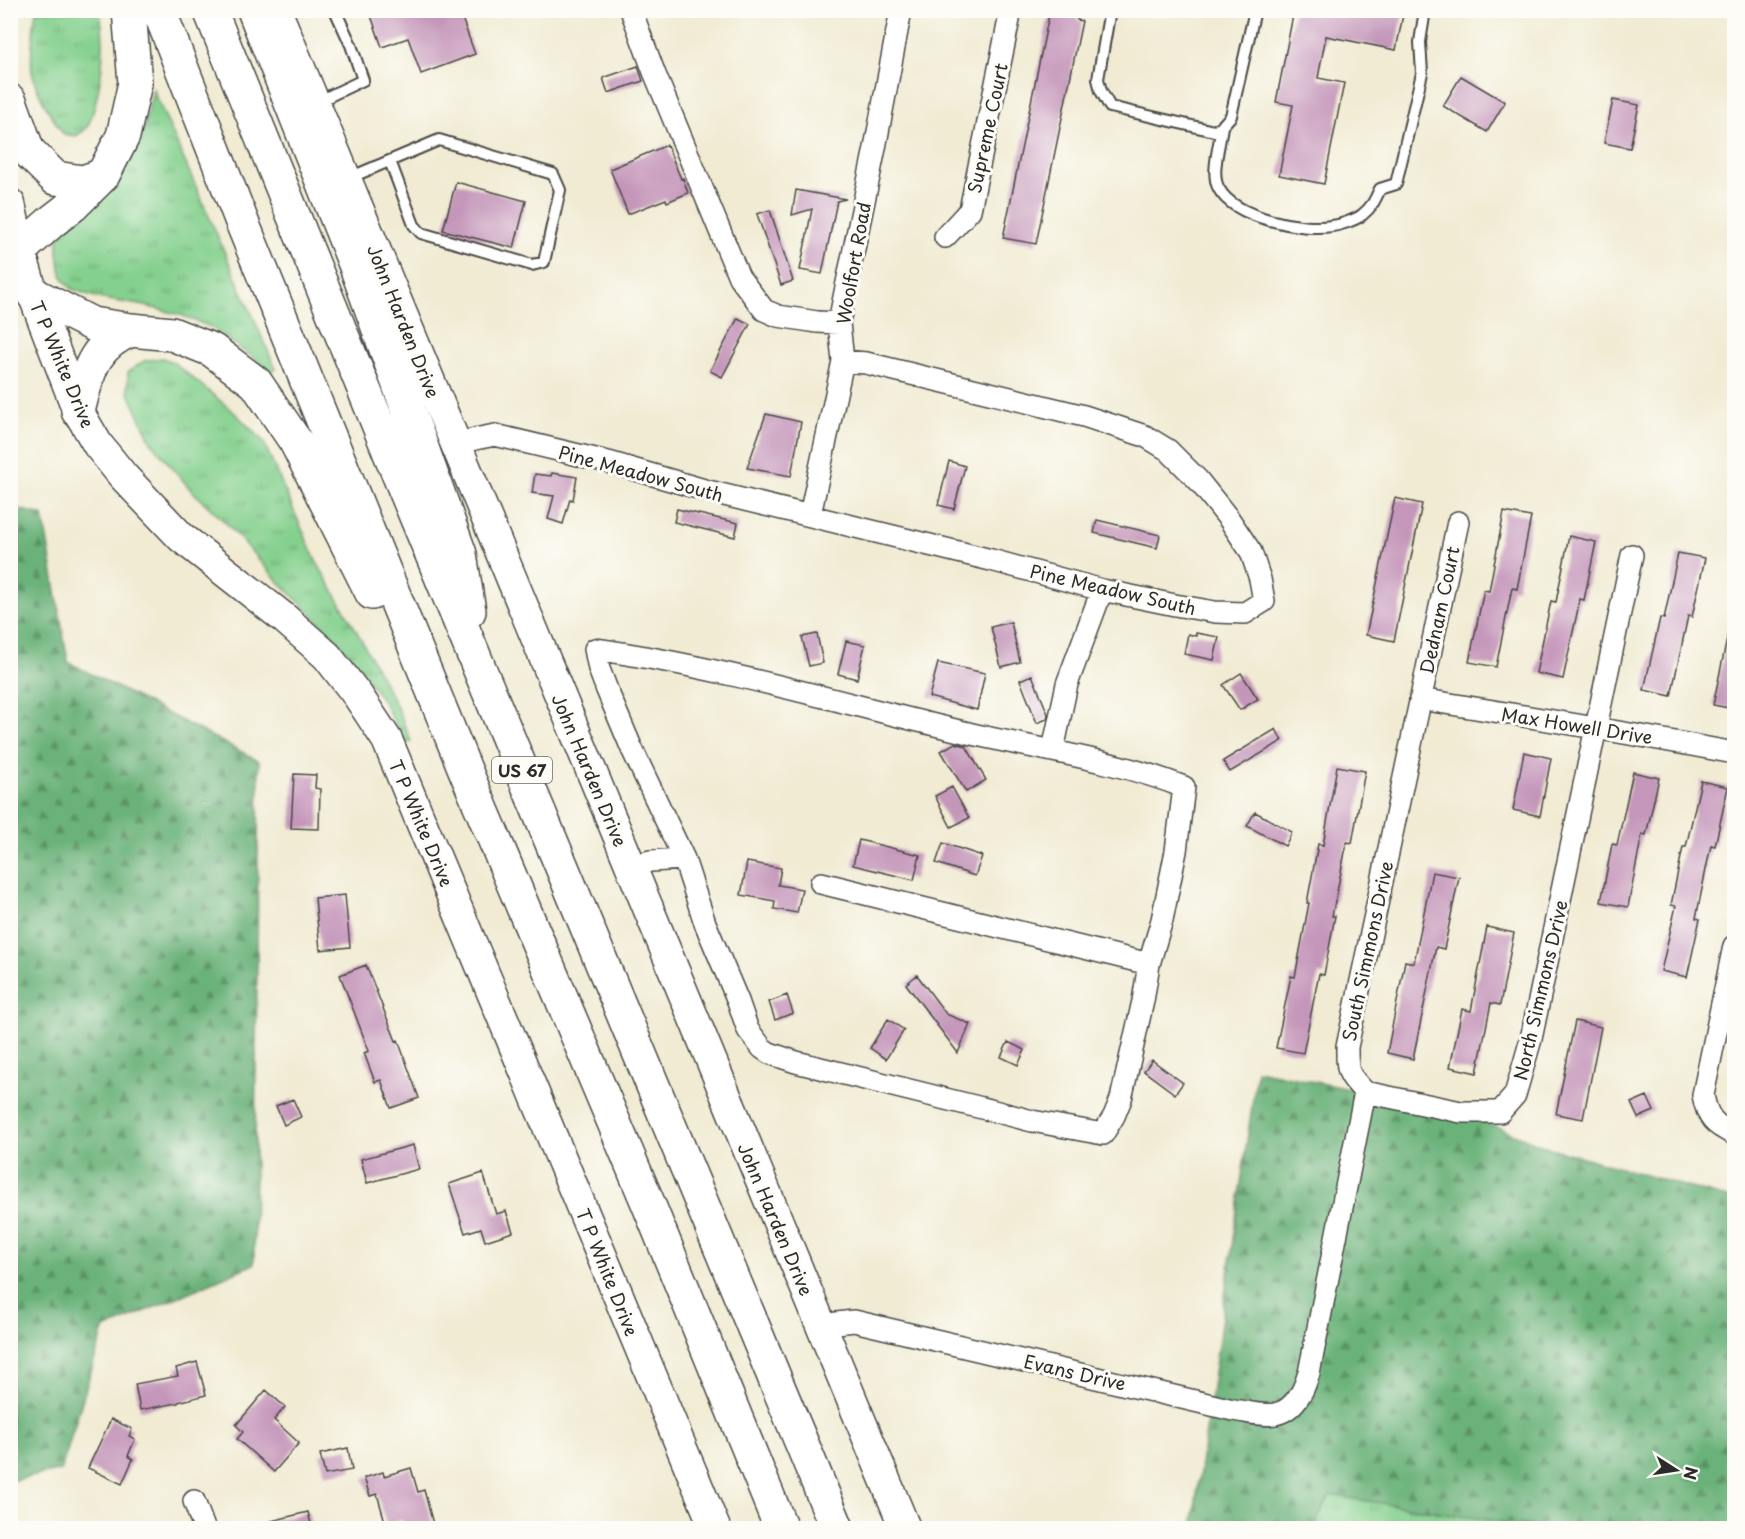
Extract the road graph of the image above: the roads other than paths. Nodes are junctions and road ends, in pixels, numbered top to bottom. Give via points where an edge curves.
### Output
1 (129, 10) edge
2 (159, 10) edge
3 (210, 10) edge
4 (254, 10) edge
5 (276, 10) edge
6 (335, 10) edge
7 (631, 10) edge
8 (901, 10) edge
9 (1011, 10) edge
10 (1110, 10) edge
11 (1256, 10) edge
12 (1425, 10) edge
13 (10, 101) edge
14 (314, 103) junction
15 (1222, 126) junction
16 (390, 161) junction
17 (103, 175) junction
18 (346, 179) junction
19 (10, 204) edge
20 (945, 237) dead end
21 (20, 250) junction
22 (33, 294) junction
23 (839, 323) junction
24 (131, 330) junction
25 (843, 361) junction
26 (78, 411) junction
27 (455, 445) junction
28 (810, 515) junction
29 (1458, 522) dead end
30 (1632, 555) dead end
31 (1102, 590) junction
32 (478, 666) junction
33 (1420, 699) junction
34 (1596, 728) junction
35 (1053, 750) junction
36 (1734, 753) edge
37 (466, 772) junction
38 (684, 859) junction
39 (630, 867) junction
40 (820, 882) dead end
41 (1734, 946) edge
42 (1149, 964) junction
43 (1365, 1092) junction
44 (1734, 1134) edge
45 (820, 1325) junction
46 (194, 1501) dead end
47 (204, 1528) edge
48 (715, 1528) edge
49 (781, 1528) edge
50 (837, 1528) edge
51 (905, 1528) edge

1 - 17 highway via 135,83 123,136
2 - 37 highway, US 67
3 - 32 highway, US 67
4 - 32 highway via 357,269 460,554
5 - 14 street, John Harden Drive
6 - 14 lane via 363,80
7 - 23 street via 739,277 764,310 778,316
8 - 23 street, Woolfort Road
9 - 20 street, Supreme Court via 970,210
10 - 15 lane via 1098,79 1110,107 1214,131
11 - 15 lane via 1231,116
12 - 15 lane via 1420,42 1422,73 1396,184 1380,189 1373,205 1360,216 1334,226 1311,227 1271,220 1229,202 1218,188 1215,176
13 - 17 highway via 28,151 55,178 83,182
14 - 18 street, John Harden Drive
16 - 16 lane via 439,140 553,174 560,190 544,262 532,265 421,233 414,225
16 - 18 lane
17 - 21 highway
18 - 27 street, John Harden Drive
19 - 21 street, T P White Drive
21 - 22 street, T P White Drive
22 - 24 highway via 92,324
22 - 26 street, T P White Drive
23 - 25 street, Woolfort Road
24 - 26 highway via 117,335 100,350 90,368
24 - 37 highway via 172,334 212,350 256,383 296,442
25 - 28 street, Woolfort Road
25 - 31 street, Pine Meadow South via 1022,400 1145,436 1168,450 1229,519 1251,552 1264,601 1245,613 1215,612
26 - 48 street, T P White Drive via 123,476 181,537 327,656 387,740
27 - 28 street, Pine Meadow South via 495,435
27 - 39 street, John Harden Drive
28 - 31 street, Pine Meadow South
29 - 33 street, Dednam Court
30 - 34 street, North Simmons Drive
31 - 35 street via 1067,684
32 - 50 highway, US 67
33 - 34 street, Max Howell Drive
33 - 43 street, South Simmons Drive via 1347,1047 1351,1077
34 - 36 street, Max Howell Drive
34 - 43 street, North Simmons Drive via 1515,1095 1500,1112 1461,1112
35 - 38 street via 968,733 738,675 595,649 599,669 632,749
35 - 42 street via 1185,787 1162,920
37 - 49 highway, US 67
38 - 39 street via 650,861
38 - 42 street via 748,1030 762,1048 796,1062 1032,1121 1103,1134 1120,1099
39 - 45 street, John Harden Drive
40 - 42 street
41 - 44 street via 1703,1095 1711,1119
43 - 45 street, Evans Drive via 1309,1373 1300,1396 1286,1411 1270,1416 1233,1410 854,1321
45 - 51 street, John Harden Drive
46 - 47 street

